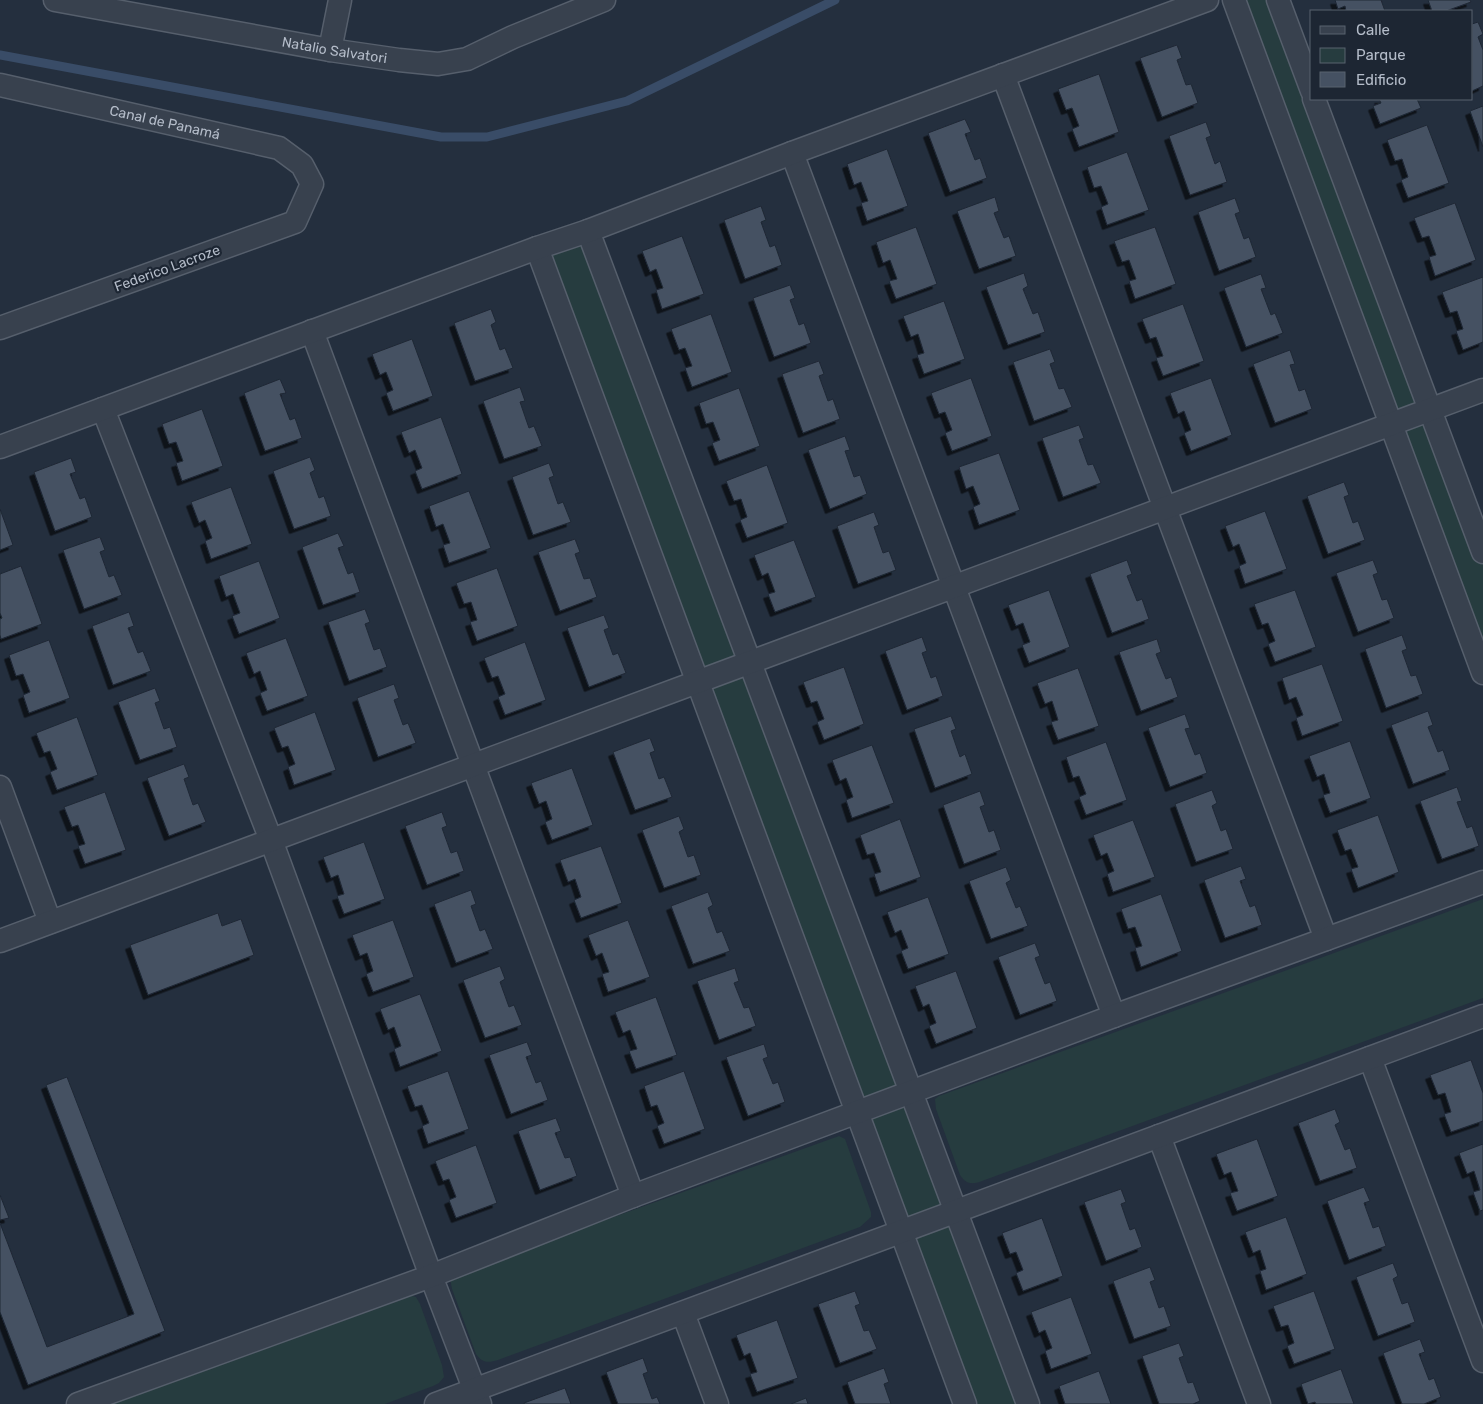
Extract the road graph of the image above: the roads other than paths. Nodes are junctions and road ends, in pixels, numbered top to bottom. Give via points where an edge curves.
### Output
1 (55, 0) edge
2 (340, 0) edge
3 (604, 0) edge
4 (1207, 0) edge
5 (1234, 0) edge
6 (1278, 0) edge
7 (330, 50) junction
8 (1003, 75) junction
9 (0, 85) edge
10 (1310, 87) edge
11 (1314, 100) edge
12 (792, 153) junction
13 (312, 184) joint
14 (588, 231) junction
15 (537, 248) junction
16 (0, 328) edge
17 (312, 331) junction
18 (1483, 390) edge
19 (103, 409) junction
20 (1430, 410) junction
21 (1391, 424) junction
22 (0, 447) edge
23 (1165, 508) junction
24 (1483, 552) edge
25 (954, 587) junction
26 (750, 662) junction
27 (1483, 673) edge
28 (698, 682) junction
29 (474, 765) junction
30 (0, 787) edge
31 (271, 840) junction
32 (1483, 882) edge
33 (50, 922) junction
34 (1326, 939) junction
35 (0, 941) edge
36 (1114, 1016) junction
37 (1483, 1016) edge
38 (1370, 1058) junction
39 (911, 1092) junction
40 (857, 1112) junction
41 (1159, 1136) junction
42 (633, 1196) junction
43 (956, 1211) junction
44 (901, 1231) junction
45 (431, 1276) junction
46 (683, 1313) junction
47 (1483, 1361) edge
48 (477, 1397) edge
49 (78, 1404) edge
50 (436, 1404) edge
51 (717, 1404) edge
52 (965, 1404) edge
53 (1028, 1404) edge
54 (1260, 1404) edge

1 - 7 street, Natalio Salvatori
2 - 7 street
3 - 7 street, Natalio Salvatori via 513,36 467,59 438,64
4 - 8 street
5 - 21 street
6 - 10 street
8 - 12 street
8 - 23 street
9 - 13 street, Canal de Panamá via 279,148 302,165
11 - 20 street
12 - 14 street
12 - 25 street
13 - 16 street, Federico Lacroze via 295,222
14 - 15 street
14 - 26 street
15 - 17 street
15 - 28 street
17 - 19 street
17 - 29 street
18 - 20 street
19 - 22 street
19 - 31 street
20 - 21 street
20 - 24 street
21 - 23 street
21 - 27 street
23 - 25 street
23 - 34 street
25 - 26 street
25 - 36 street
26 - 28 street
26 - 39 street
28 - 29 street
28 - 40 street
29 - 31 street
29 - 42 street
30 - 33 street
31 - 33 street
31 - 45 street
32 - 34 street
33 - 35 street
34 - 36 street
36 - 39 street
37 - 38 street
38 - 41 street
38 - 47 street
39 - 40 street
39 - 43 street
40 - 42 street
40 - 44 street
41 - 43 street
41 - 54 street
42 - 45 street
43 - 44 street
43 - 53 street
44 - 46 street
44 - 52 street
45 - 48 street
45 - 49 street
46 - 48 street
46 - 51 street
48 - 50 street

